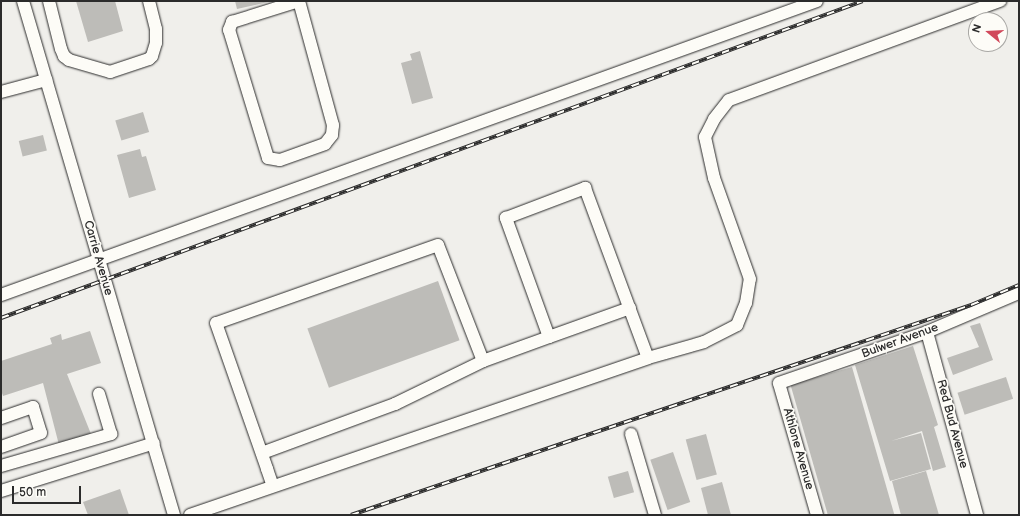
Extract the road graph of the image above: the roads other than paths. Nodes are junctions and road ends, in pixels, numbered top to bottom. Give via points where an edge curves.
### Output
1 (23, 1) edge
2 (49, 1) edge
3 (149, 1) edge
4 (299, 1) edge
5 (817, 1) edge
6 (1000, 1) edge
7 (46, 80) junction
8 (1, 92) edge
9 (98, 261) junction
10 (1019, 294) edge
11 (1, 295) edge
12 (630, 308) junction
13 (927, 332) junction
14 (549, 337) junction
15 (648, 358) junction
16 (483, 361) junction
17 (779, 383) joint
18 (99, 394) dead end
19 (1, 418) edge
20 (631, 434) dead end
21 (154, 443) junction
22 (1, 447) edge
23 (262, 453) junction
24 (1, 466) edge
25 (273, 486) junction
26 (1, 491) edge
27 (174, 515) edge
28 (190, 515) edge
29 (655, 515) edge
30 (817, 515) edge
31 (977, 515) edge

1 - 7 street, Carrie Avenue
2 - 3 street via 64,56 69,60 110,72 152,56 156,43 156,29
4 - 4 street via 333,125 332,135 325,144 280,160 268,158 229,30 232,22
5 - 9 street
6 - 15 street via 729,100 714,119 705,137 714,178 750,279 746,303 737,325 704,342
7 - 8 street
7 - 9 street, Carrie Avenue
9 - 11 street
9 - 21 street, Carrie Avenue
10 - 13 street, Bulwer Avenue
12 - 14 street
12 - 14 street via 585,188 506,218
12 - 15 street
13 - 17 street, Bulwer Avenue
13 - 31 street, Red Bud Avenue
14 - 16 street
15 - 25 street
16 - 23 street via 395,404
16 - 23 street via 438,244 216,323
17 - 30 street, Athlone Avenue
18 - 24 street via 111,434
19 - 22 street via 33,407 41,433
20 - 29 street
21 - 26 street
21 - 27 street, Carrie Avenue
23 - 25 street
25 - 28 street

